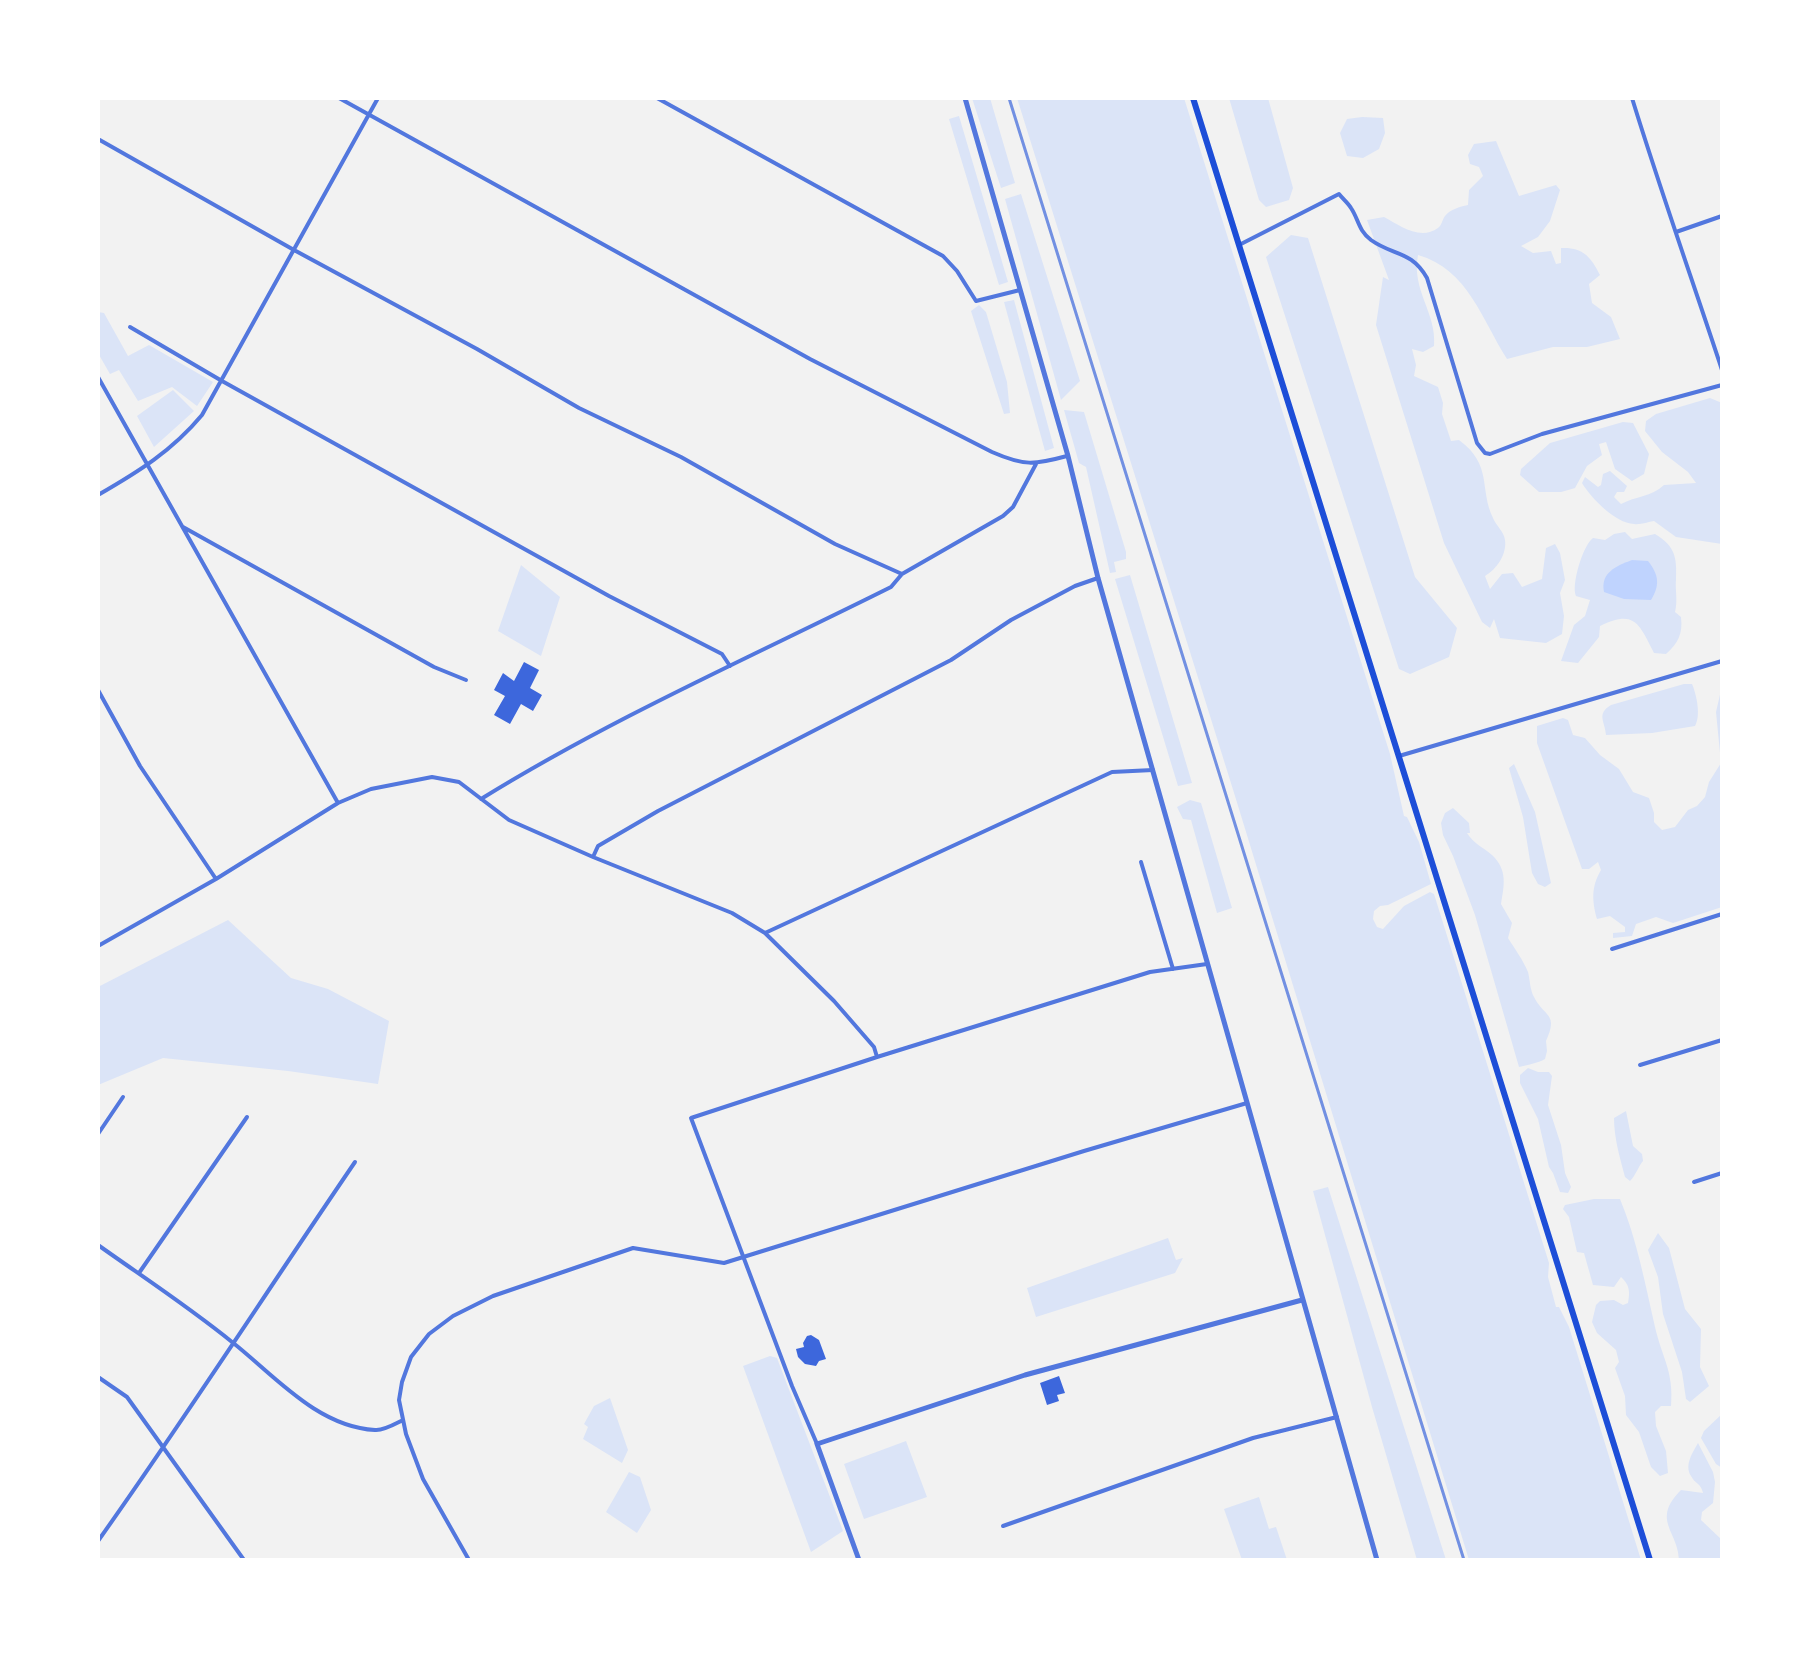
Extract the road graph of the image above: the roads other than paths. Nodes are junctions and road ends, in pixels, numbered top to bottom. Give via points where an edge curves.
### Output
1 (339, 98) edge
2 (378, 98) edge
3 (657, 98) edge
4 (965, 98) edge
5 (1193, 98) edge
6 (1632, 98) edge
7 (370, 115) junction
8 (98, 139) edge
9 (1722, 216) edge
10 (1676, 232) junction
11 (1239, 245) junction
12 (294, 250) junction
13 (1020, 290) junction
14 (130, 327) dead end
15 (1722, 370) edge
16 (98, 377) edge
17 (222, 381) junction
18 (1722, 385) edge
19 (1068, 456) junction
20 (1036, 464) junction
21 (148, 466) junction
22 (98, 495) edge
23 (181, 526) junction
24 (902, 574) junction
25 (1098, 578) junction
26 (1722, 661) edge
27 (730, 666) junction
28 (466, 680) dead end
29 (98, 690) edge
30 (1399, 756) junction
31 (1153, 770) junction
32 (480, 800) junction
33 (338, 803) junction
34 (593, 857) junction
35 (1141, 862) dead end
36 (216, 879) junction
37 (1722, 914) edge
38 (765, 933) junction
39 (98, 946) edge
40 (1612, 949) dead end
41 (1207, 964) junction
42 (1173, 969) junction
43 (1722, 1040) edge
44 (877, 1057) junction
45 (1640, 1065) dead end
46 (123, 1097) dead end
47 (1247, 1103) junction
48 (247, 1117) dead end
49 (98, 1134) edge
50 (355, 1162) dead end
51 (1722, 1173) edge
52 (1694, 1182) dead end
53 (98, 1245) edge
54 (744, 1257) junction
55 (139, 1274) junction
56 (1302, 1300) junction
57 (232, 1342) junction
58 (98, 1377) edge
59 (1337, 1417) junction
60 (403, 1420) junction
61 (817, 1444) junction
62 (163, 1450) junction
63 (1003, 1526) dead end
64 (98, 1541) edge
65 (244, 1560) edge
66 (469, 1560) edge
67 (859, 1560) edge
68 (1377, 1560) edge
69 (1650, 1560) edge

1 - 7 street
2 - 7 street
3 - 13 street via 943,256 976,301
4 - 13 street
5 - 11 main road
6 - 10 street
7 - 12 street
7 - 20 street via 810,359 1017,463
8 - 12 street
9 - 10 street
10 - 15 street
11 - 18 street via 1339,194 1363,234 1408,256 1427,278 1481,451 1490,454 1542,434
11 - 30 main road
12 - 17 street
12 - 24 street via 579,408
13 - 19 street
14 - 17 street
16 - 21 street
17 - 21 street via 187,433
17 - 27 street via 722,654
19 - 20 street
19 - 25 street
20 - 24 street via 1003,516
21 - 22 street
21 - 23 street
23 - 28 street
23 - 33 street
24 - 27 street via 891,587
25 - 31 street
25 - 34 street via 1049,599 951,660 658,811 598,846
26 - 30 street
27 - 32 street via 547,758
29 - 36 street via 140,766
30 - 69 main road
31 - 38 street via 1112,772
31 - 41 street
32 - 33 street via 459,782 432,777 371,789
32 - 34 street via 509,820
33 - 36 street
34 - 38 street via 732,913
35 - 42 street
36 - 39 street
37 - 40 street
38 - 44 street via 834,1001
41 - 42 street
41 - 47 street
42 - 44 street
43 - 45 street
44 - 54 street via 691,1118
46 - 49 street
47 - 54 street
47 - 56 street
48 - 55 street
50 - 57 street
51 - 52 street
53 - 55 street
54 - 60 street via 724,1263 633,1248 493,1296 453,1316 411,1357 399,1400
54 - 61 street
55 - 57 street
56 - 59 street
56 - 61 street via 1025,1375
57 - 60 street via 323,1413 377,1431
57 - 62 street
58 - 62 street via 127,1397
59 - 63 street via 1224,1448
59 - 68 street
60 - 66 street via 423,1479
61 - 67 street
62 - 64 street
62 - 65 street

